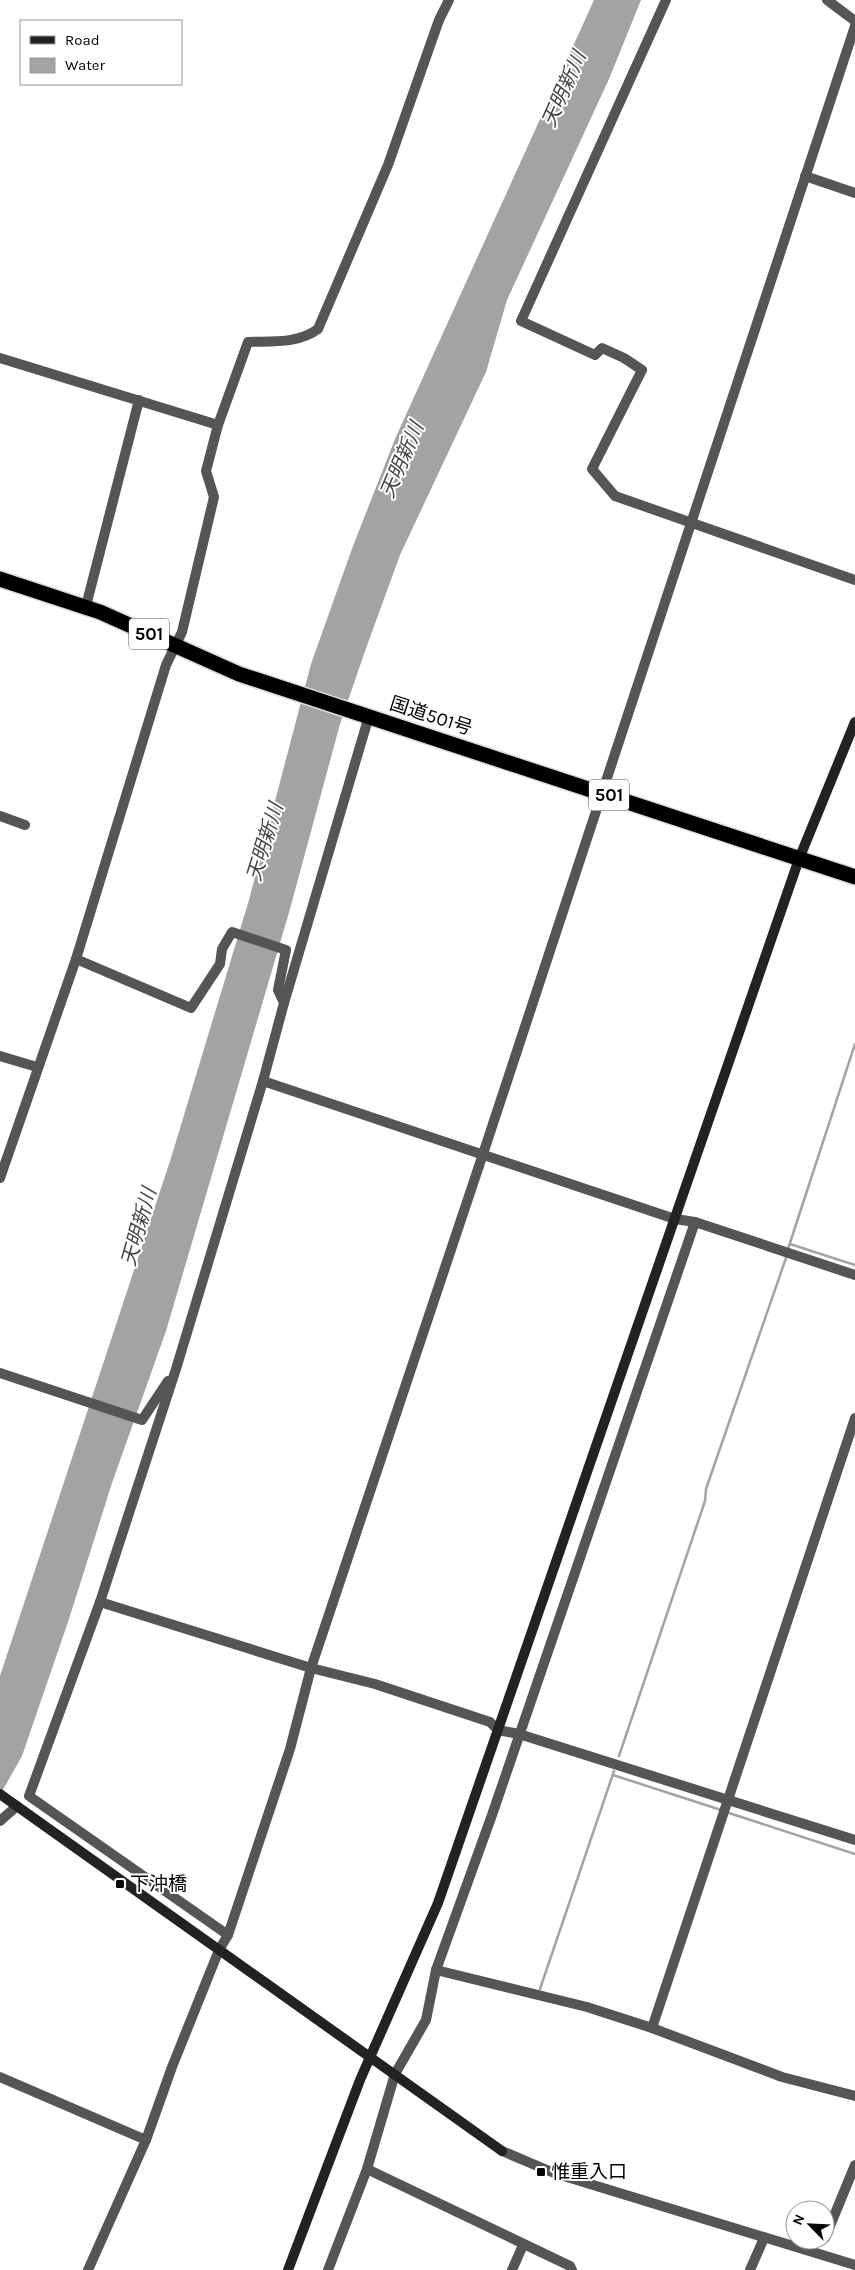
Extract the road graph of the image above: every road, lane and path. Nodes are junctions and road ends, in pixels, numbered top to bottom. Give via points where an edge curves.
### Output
1 (449, 0) edge
2 (666, 0) edge
3 (827, 0) edge
4 (855, 21) edge
5 (855, 26) edge
6 (805, 176) junction
7 (855, 193) edge
8 (0, 358) edge
9 (139, 400) junction
10 (218, 425) junction
11 (690, 522) junction
12 (0, 579) edge
13 (855, 580) edge
14 (86, 606) junction
15 (175, 646) junction
16 (366, 715) junction
17 (855, 722) edge
18 (602, 793) junction
19 (0, 816) edge
20 (25, 825) dead end
21 (800, 859) junction
22 (855, 877) edge
23 (76, 959) junction
24 (284, 1002) junction
25 (0, 1056) edge
26 (37, 1067) junction
27 (263, 1081) junction
28 (483, 1154) junction
29 (0, 1178) edge
30 (675, 1219) junction
31 (695, 1222) junction
32 (855, 1275) edge
33 (176, 1369) junction
34 (0, 1373) edge
35 (855, 1418) edge
36 (100, 1602) junction
37 (311, 1668) junction
38 (498, 1730) junction
39 (520, 1734) junction
40 (0, 1794) edge
41 (728, 1798) junction
42 (13, 1803) junction
43 (0, 1821) edge
44 (855, 1840) edge
45 (228, 1935) junction
46 (219, 1950) junction
47 (436, 1970) junction
48 (652, 2028) junction
49 (370, 2056) junction
50 (394, 2074) junction
51 (0, 2077) edge
52 (855, 2096) edge
53 (146, 2140) junction
54 (855, 2165) edge
55 (367, 2169) junction
56 (835, 2214) edge
57 (764, 2238) junction
58 (523, 2245) junction
59 (820, 2250) edge
60 (818, 2255) junction
61 (855, 2265) edge
62 (88, 2270) edge
63 (288, 2270) edge
64 (328, 2270) edge
65 (512, 2270) edge
66 (572, 2270) edge
67 (750, 2270) edge

1 - 10 street via 388,165 318,328 298,339 248,342
2 - 11 street via 521,321 594,355 602,348 642,370 592,468 615,496
3 - 4 street
5 - 6 street
6 - 7 street
6 - 11 street
8 - 9 street
9 - 10 street
9 - 14 street
10 - 15 street via 206,471 214,497 182,632
11 - 13 street
11 - 18 street
12 - 14 highway, 国道501号 / 501
14 - 15 highway, 国道501号 / 501
15 - 16 highway, 国道501号 / 501 via 239,674
15 - 23 street via 166,664
16 - 18 highway, 国道501号 / 501
16 - 24 street
17 - 21 street
18 - 21 highway, 国道501号 / 501
18 - 28 street
19 - 20 street
21 - 22 highway, 国道501号 / 501
21 - 30 street
23 - 24 street via 191,1008 220,964 222,949 232,932 286,950 278,990
23 - 26 street
24 - 27 street
25 - 26 street
26 - 29 street
27 - 28 street
27 - 33 street
28 - 30 street
28 - 37 street
30 - 31 street
30 - 38 street
31 - 32 street
31 - 39 street
33 - 34 street via 142,1420
33 - 36 street
35 - 41 street
36 - 37 street
36 - 45 street via 29,1796
37 - 38 street via 375,1684 490,1722
37 - 45 street via 290,1749
38 - 39 street
38 - 49 street via 438,1903
39 - 41 street
39 - 47 street
40 - 42 street
41 - 44 street
41 - 48 street
42 - 43 street
42 - 46 street
45 - 46 street
46 - 49 street
46 - 53 street
47 - 48 street via 587,2007
47 - 50 street via 426,2020
48 - 52 street via 782,2077
49 - 50 street
49 - 63 street
50 - 55 street
50 - 57 street via 502,2151 554,2173
51 - 53 street
53 - 62 street
54 - 56 street
55 - 58 street
55 - 64 street
57 - 60 street
57 - 67 street
58 - 65 street
58 - 66 street via 570,2266
59 - 60 street
60 - 61 street

